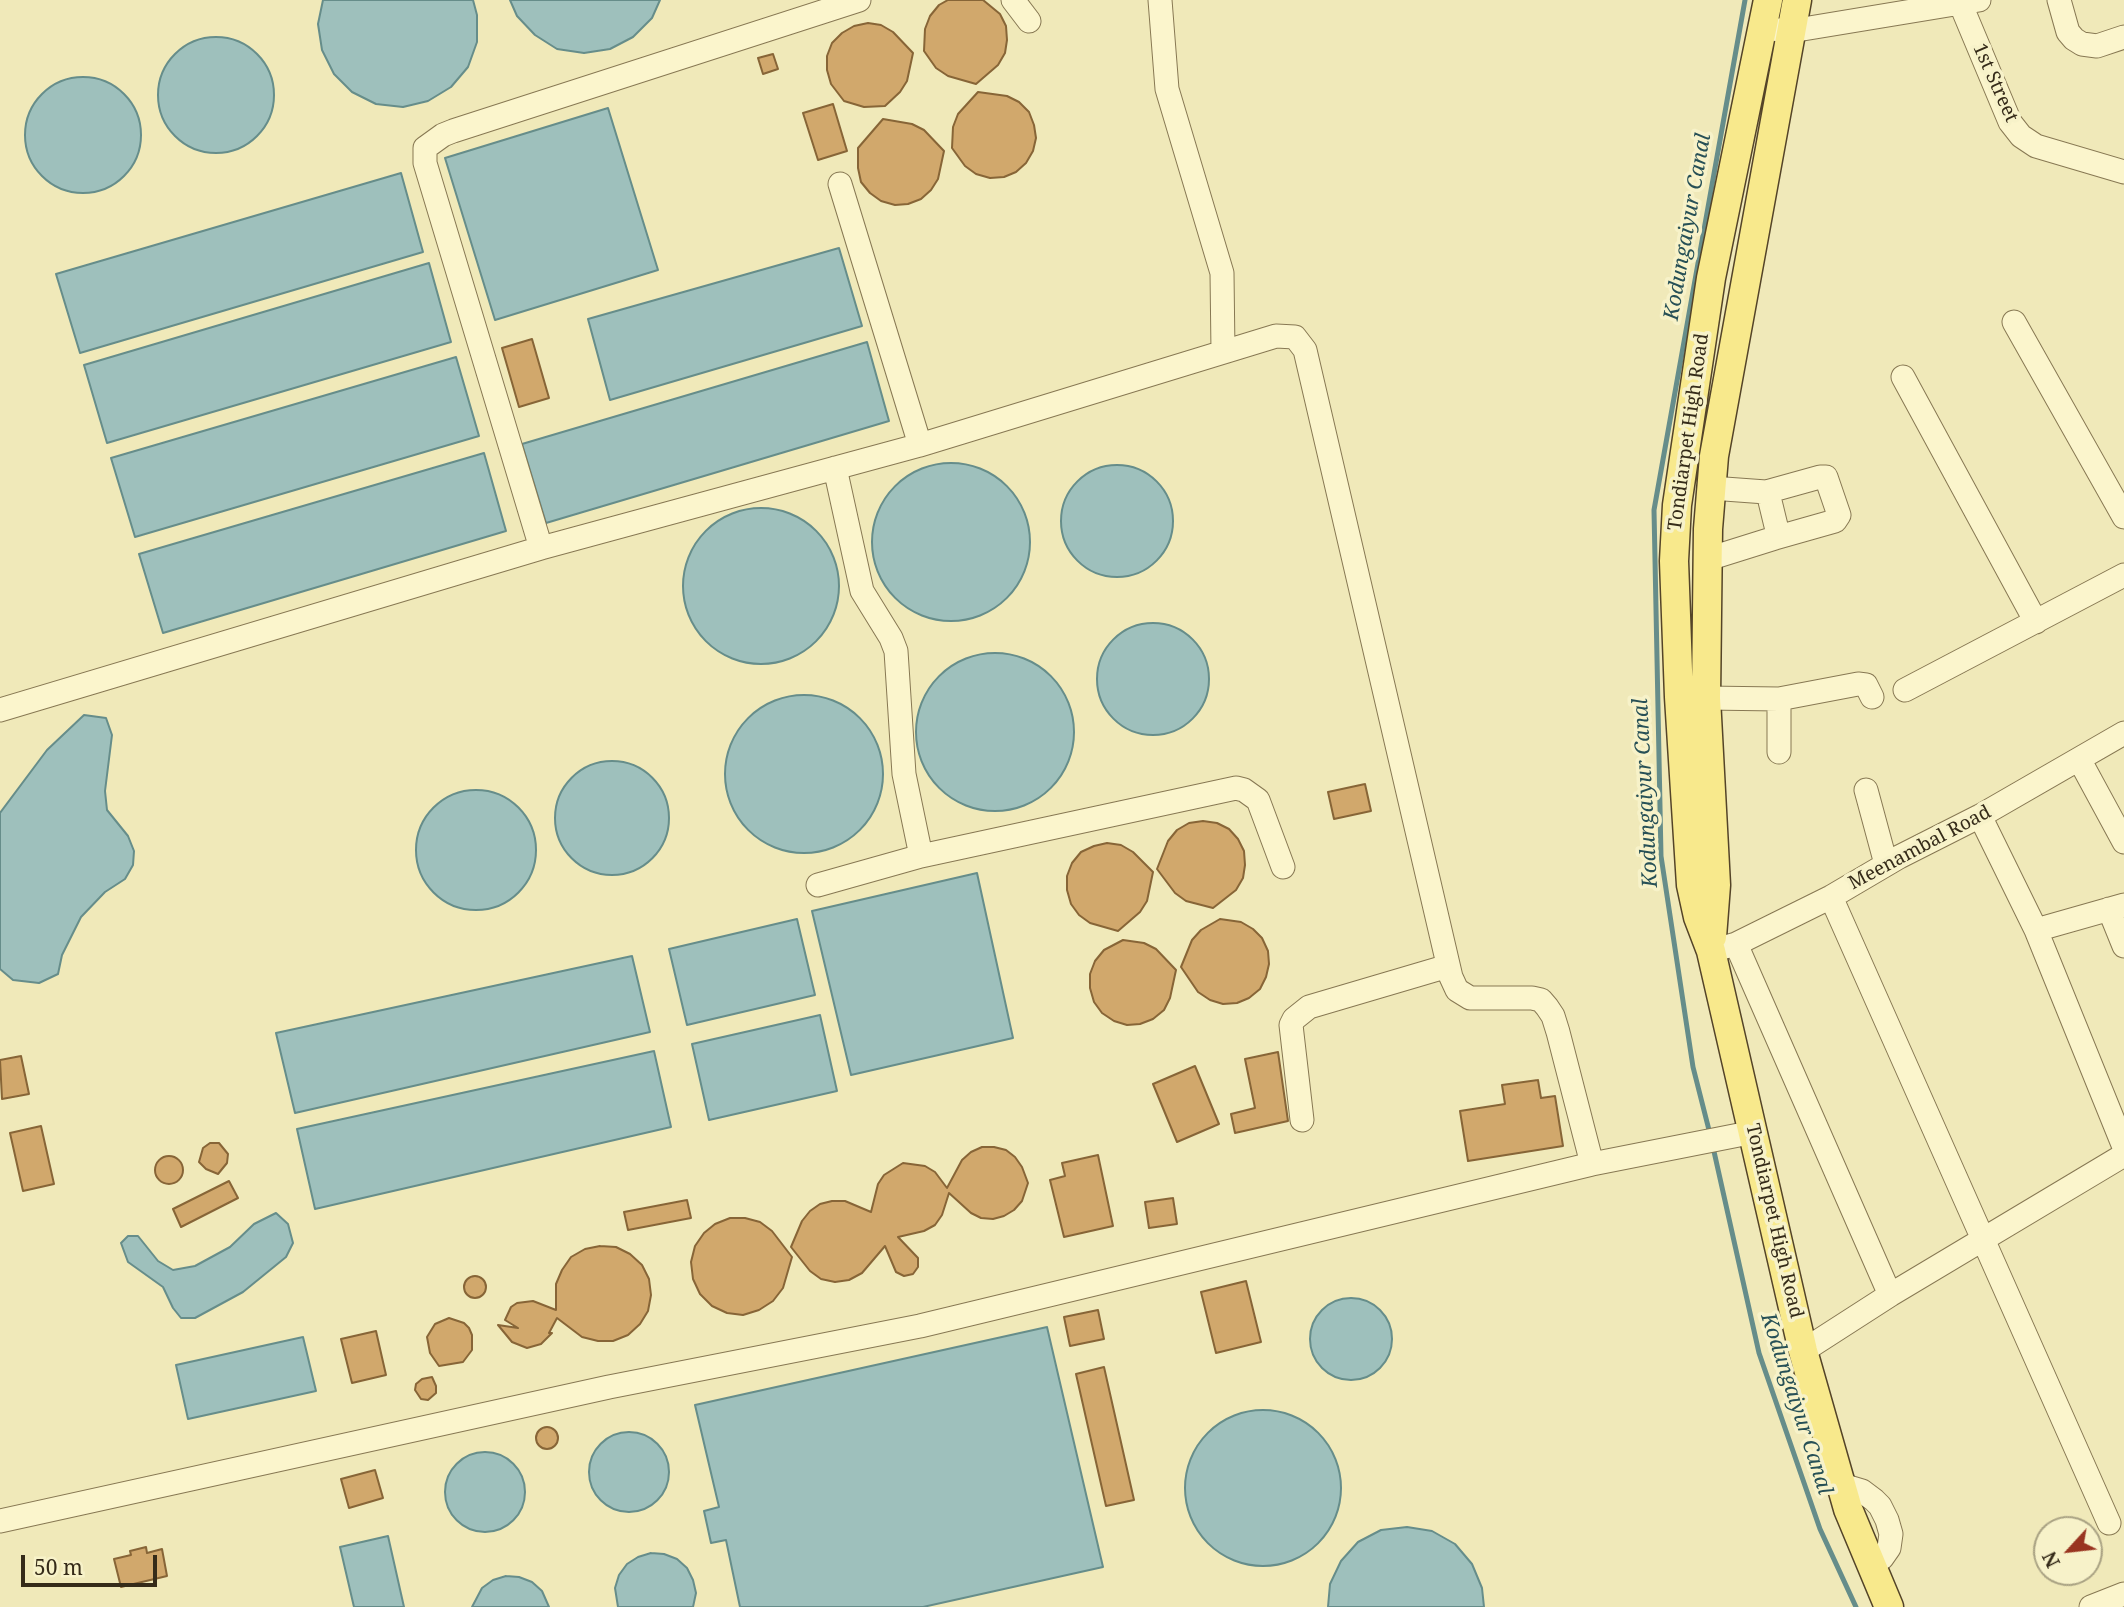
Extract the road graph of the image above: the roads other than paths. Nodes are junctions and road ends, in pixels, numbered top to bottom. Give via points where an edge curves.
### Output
1 (859, 0) edge
2 (1013, 0) edge
3 (1160, 0) edge
4 (1768, 0) edge
5 (1797, 0) edge
6 (2059, 0) edge
7 (1970, 2) edge
8 (1029, 21) dead end
9 (1761, 28) junction
10 (1791, 31) junction
11 (2124, 37) edge
12 (2124, 172) edge
13 (840, 184) dead end
14 (2014, 322) dead end
15 (1223, 352) junction
16 (1902, 377) dead end
17 (920, 445) junction
18 (835, 468) junction
19 (1711, 488) junction
20 (1766, 492) junction
21 (2124, 517) edge
22 (1775, 538) junction
23 (541, 548) junction
24 (1707, 559) junction
25 (2124, 575) edge
26 (2036, 622) junction
27 (1905, 690) dead end
28 (1871, 697) dead end
29 (1706, 698) junction
30 (1779, 699) junction
31 (0, 710) edge
32 (2124, 733) edge
33 (1779, 751) dead end
34 (2079, 759) junction
35 (1866, 790) dead end
36 (1980, 816) junction
37 (2124, 842) edge
38 (921, 856) junction
39 (1886, 864) junction
40 (1283, 867) dead end
41 (818, 885) dead end
42 (1831, 897) junction
43 (2116, 907) edge
44 (2036, 930) junction
45 (2124, 946) edge
46 (1723, 947) junction
47 (1448, 966) junction
48 (1302, 1121) dead end
49 (1754, 1132) junction
50 (2124, 1147) edge
51 (2124, 1155) edge
52 (1592, 1164) junction
53 (1982, 1240) junction
54 (1890, 1295) junction
55 (1803, 1351) junction
56 (0, 1521) edge
57 (2109, 1523) dead end
58 (2124, 1594) edge
59 (1889, 1607) edge
60 (2091, 1607) edge

1 - 23 street via 453,131 425,148 425,163
2 - 8 street
3 - 15 street via 1167,89 1222,273
4 - 9 main road, Tondiarpet High Road
5 - 10 main road, Tondiarpet High Road
6 - 11 street via 2068,32 2082,44 2097,46
7 - 10 street
7 - 12 street, 1st Street via 2010,122 2021,136 2036,146
9 - 10 street
9 - 46 main road, Tondiarpet High Road via 1711,278 1677,505 1674,561 1691,885 1698,917
10 - 19 main road, Tondiarpet High Road
13 - 17 street
14 - 21 street
15 - 17 street
15 - 47 street via 1289,335 1305,349
16 - 26 street
17 - 18 street
18 - 23 street
18 - 38 street via 860,583 896,651 904,774
19 - 20 street
19 - 24 main road, Tondiarpet High Road
20 - 22 street
20 - 22 street via 1826,477 1839,515 1835,521
22 - 24 street
23 - 31 street
24 - 29 main road, Tondiarpet High Road
25 - 26 street
26 - 27 street
28 - 30 street via 1866,685 1858,684
29 - 30 street
29 - 46 main road, Tondiarpet High Road
30 - 33 street
32 - 34 street, Meenambal Road
34 - 36 street, Meenambal Road
34 - 37 street
35 - 39 street
36 - 39 street, Meenambal Road
36 - 44 street
38 - 40 street via 1236,788 1258,800
38 - 41 street
39 - 42 street, Meenambal Road
42 - 46 street, Meenambal Road
42 - 53 street
43 - 44 street
43 - 45 street
44 - 50 street
46 - 49 main road, Tondiarpet High Road
46 - 54 street
47 - 48 street via 1309,1007 1294,1018 1291,1025
47 - 52 street via 1453,984 1463,995 1532,998 1547,1007 1558,1032
49 - 52 street
49 - 55 main road, Tondiarpet High Road
51 - 53 street
52 - 56 street via 920,1326 609,1387
53 - 54 street
53 - 57 street
54 - 55 street
55 - 59 main road, Tondiarpet High Road via 1848,1509
58 - 60 street

